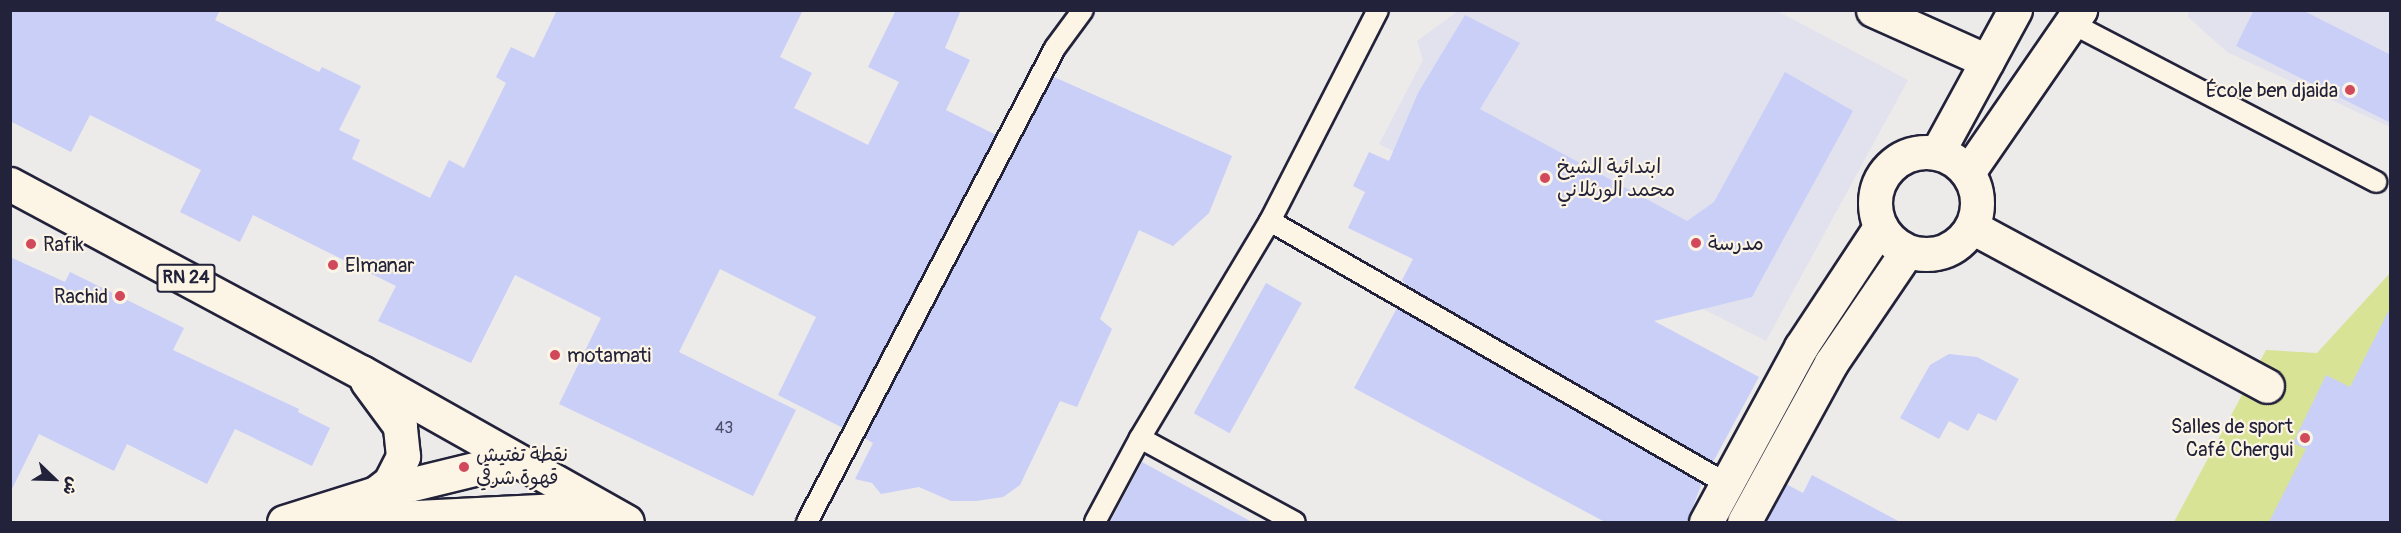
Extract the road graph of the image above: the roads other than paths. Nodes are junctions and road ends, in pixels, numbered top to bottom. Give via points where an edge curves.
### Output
1 (1083, 10) edge
2 (1378, 10) edge
3 (1873, 10) edge
4 (2015, 10) edge
5 (2076, 17) edge
6 (1987, 61) junction
7 (1937, 153) junction
8 (1969, 171) junction
9 (2376, 182) dead end
10 (10, 184) edge
11 (1270, 221) junction
12 (1880, 227) junction
13 (1972, 227) junction
14 (1907, 251) junction
15 (361, 372) junction
16 (2266, 386) dead end
17 (1140, 438) junction
18 (512, 460) junction
19 (1727, 484) junction
20 (376, 493) junction
21 (614, 515) edge
22 (284, 522) edge
23 (314, 522) edge
24 (807, 522) edge
25 (1095, 522) edge
26 (1294, 522) edge
27 (1706, 522) edge
28 (1744, 522) edge

1 - 24 lane via 1055,48
2 - 11 lane
3 - 6 main road
4 - 6 main road
5 - 8 main road
5 - 9 lane
6 - 7 main road
7 - 8 main road
7 - 12 main road via 1905,156 1881,179 1875,194
8 - 13 main road via 1977,196
10 - 15 main road, RN 24
11 - 17 lane
11 - 19 lane
12 - 14 main road via 1892,242
12 - 19 main road via 1801,348
13 - 14 main road via 1951,249 1922,255
13 - 16 main road
14 - 28 main road via 1831,363
15 - 18 main road, RN 24
15 - 20 main road via 400,426 403,456 390,482
17 - 25 lane
17 - 26 lane
18 - 20 main road
18 - 21 main road, RN 24
19 - 27 main road
20 - 22 main road
21 - 23 main road

